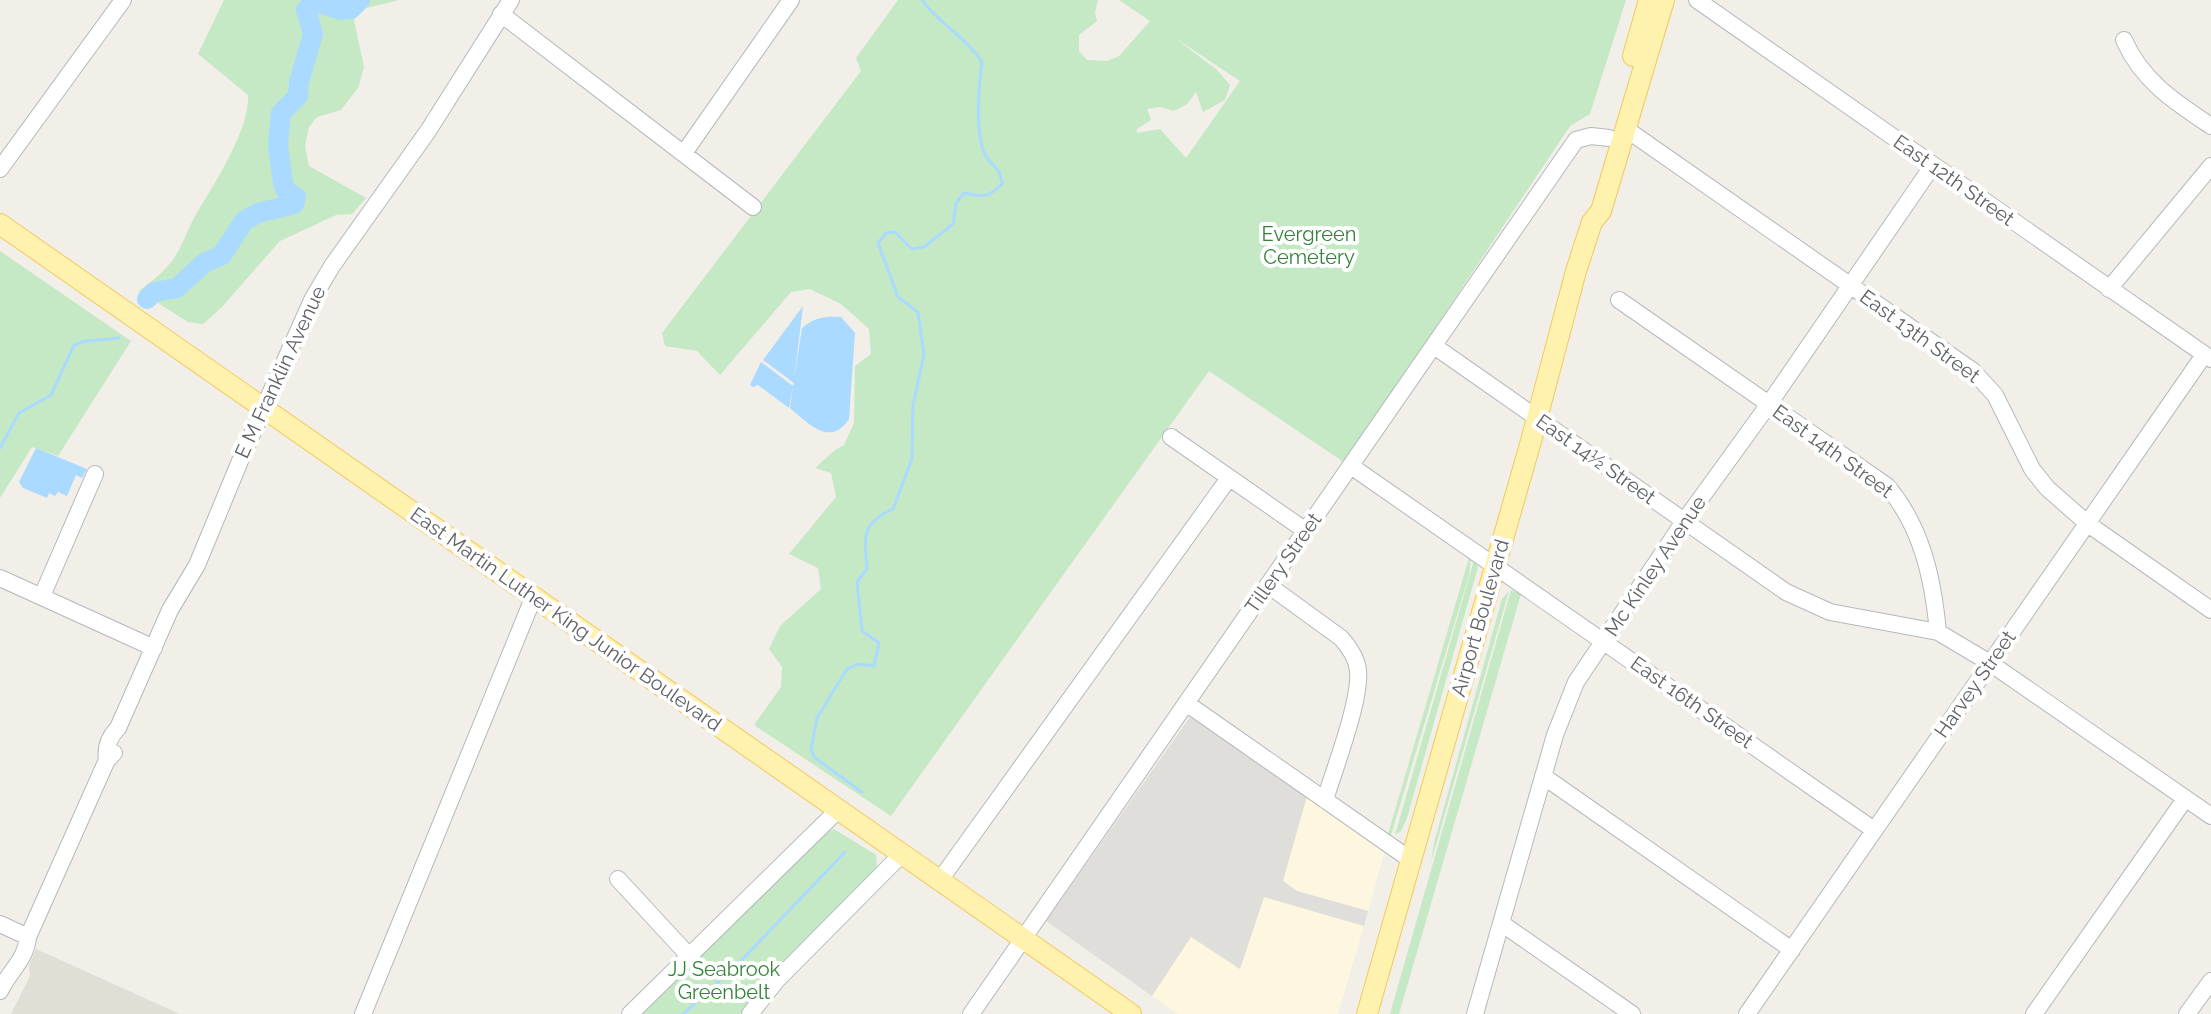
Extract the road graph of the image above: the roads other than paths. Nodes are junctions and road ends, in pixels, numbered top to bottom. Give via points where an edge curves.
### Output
1 (123, 0) edge
2 (791, 0) edge
3 (1649, 0) edge
4 (1664, 0) edge
5 (1697, 0) edge
6 (506, 7) edge
7 (2124, 40) dead end
8 (2211, 126) edge
9 (1617, 134) junction
10 (684, 153) junction
11 (1933, 165) junction
12 (2211, 166) edge
13 (0, 169) edge
14 (753, 207) dead end
15 (0, 224) edge
16 (1851, 284) junction
17 (2109, 289) junction
18 (1619, 300) dead end
19 (1434, 346) junction
20 (2208, 357) edge
21 (1769, 404) junction
22 (263, 407) junction
23 (1537, 418) junction
24 (1171, 437) dead end
25 (1351, 466) junction
26 (95, 474) dead end
27 (1229, 478) junction
28 (1685, 520) junction
29 (2088, 524) junction
30 (1306, 531) junction
31 (1495, 567) junction
32 (0, 578) edge
33 (1268, 585) junction
34 (42, 596) junction
35 (534, 596) junction
36 (2211, 610) edge
37 (1938, 632) junction
38 (1603, 640) junction
39 (154, 648) junction
40 (1990, 663) junction
41 (1186, 703) junction
42 (1543, 776) junction
43 (2185, 799) junction
44 (1325, 800) junction
45 (838, 810) junction
46 (2211, 816) edge
47 (1874, 830) junction
48 (902, 854) junction
49 (1411, 860) junction
50 (618, 879) dead end
51 (940, 880) junction
52 (1501, 923) junction
53 (0, 924) edge
54 (28, 937) junction
55 (1023, 938) junction
56 (1792, 950) junction
57 (690, 957) junction
58 (2211, 981) edge
59 (0, 991) edge
60 (363, 1014) edge
61 (630, 1014) edge
62 (750, 1014) edge
63 (971, 1014) edge
64 (1131, 1014) edge
65 (1367, 1014) edge
66 (1475, 1014) edge
67 (1632, 1014) edge
68 (1747, 1014) edge
69 (2034, 1014) edge
70 (2188, 1014) edge

1 - 13 street
2 - 10 street
3 - 9 main road, Airport Boulevard
4 - 9 main road, Airport Boulevard
5 - 11 street, East 12th Street
6 - 10 street
6 - 22 street, E M Franklin Avenue via 428,131 326,275
7 - 8 street via 2146,76
9 - 16 street, East 13th Street
9 - 19 street, Tillery Street via 1576,140
9 - 23 main road, Airport Boulevard via 1601,211 1592,222 1576,271
10 - 14 street
11 - 16 street, Mc Kinley Avenue
11 - 17 street, East 12th Street
12 - 17 street
15 - 22 main road, East Martin Luther King Junior Boulevard
16 - 21 street, Mc Kinley Avenue
16 - 29 street, East 13th Street via 1984,382 2003,408 2032,469
17 - 20 street, East 12th Street
18 - 21 street, East 14th Street
19 - 23 street, East 14½ Street
19 - 25 street, Tillery Street
20 - 29 street, Harvey Street
21 - 28 street, Mc Kinley Avenue
21 - 37 street, East 14th Street via 1887,486 1899,500 1921,545
22 - 35 main road, East Martin Luther King Junior Boulevard
22 - 39 street, E M Franklin Avenue via 202,554
23 - 28 street, East 14½ Street
23 - 31 main road, Airport Boulevard
24 - 27 street
25 - 30 street, Tillery Street
25 - 31 street, East 16th Street
26 - 34 street
27 - 30 street
27 - 51 street
28 - 37 street, East 14½ Street via 1786,592 1830,612
28 - 38 street, Mc Kinley Avenue
29 - 36 street, East 13th Street
29 - 40 street, Harvey Street
30 - 33 street, Tillery Street
31 - 38 street, East 16th Street
31 - 49 main road, Airport Boulevard
32 - 34 street
33 - 41 street, Tillery Street
33 - 44 street via 1333,631 1356,660 1357,692
34 - 39 street
35 - 45 main road, East Martin Luther King Junior Boulevard
35 - 60 street
37 - 40 street
38 - 42 street, Mc Kinley Avenue via 1570,693
38 - 47 street, East 16th Street
39 - 54 street, E M Franklin Avenue via 118,728 120,738
40 - 43 street
40 - 47 street, Harvey Street
41 - 44 street
41 - 55 street, Tillery Street
42 - 52 street, Mc Kinley Avenue
42 - 56 street
43 - 46 street
43 - 69 street
44 - 49 street
45 - 48 main road, East Martin Luther King Junior Boulevard
45 - 57 street
47 - 56 street, Harvey Street
48 - 51 main road, East Martin Luther King Junior Boulevard
48 - 62 street
49 - 65 main road, Airport Boulevard
50 - 57 street
51 - 55 main road, East Martin Luther King Junior Boulevard
52 - 66 street, Mc Kinley Avenue
52 - 67 street
53 - 54 street
54 - 59 street, E M Franklin Avenue via 15,950
55 - 63 street, Tillery Street
55 - 64 main road, East Martin Luther King Junior Boulevard
56 - 68 street, Harvey Street
57 - 61 street
58 - 70 street

